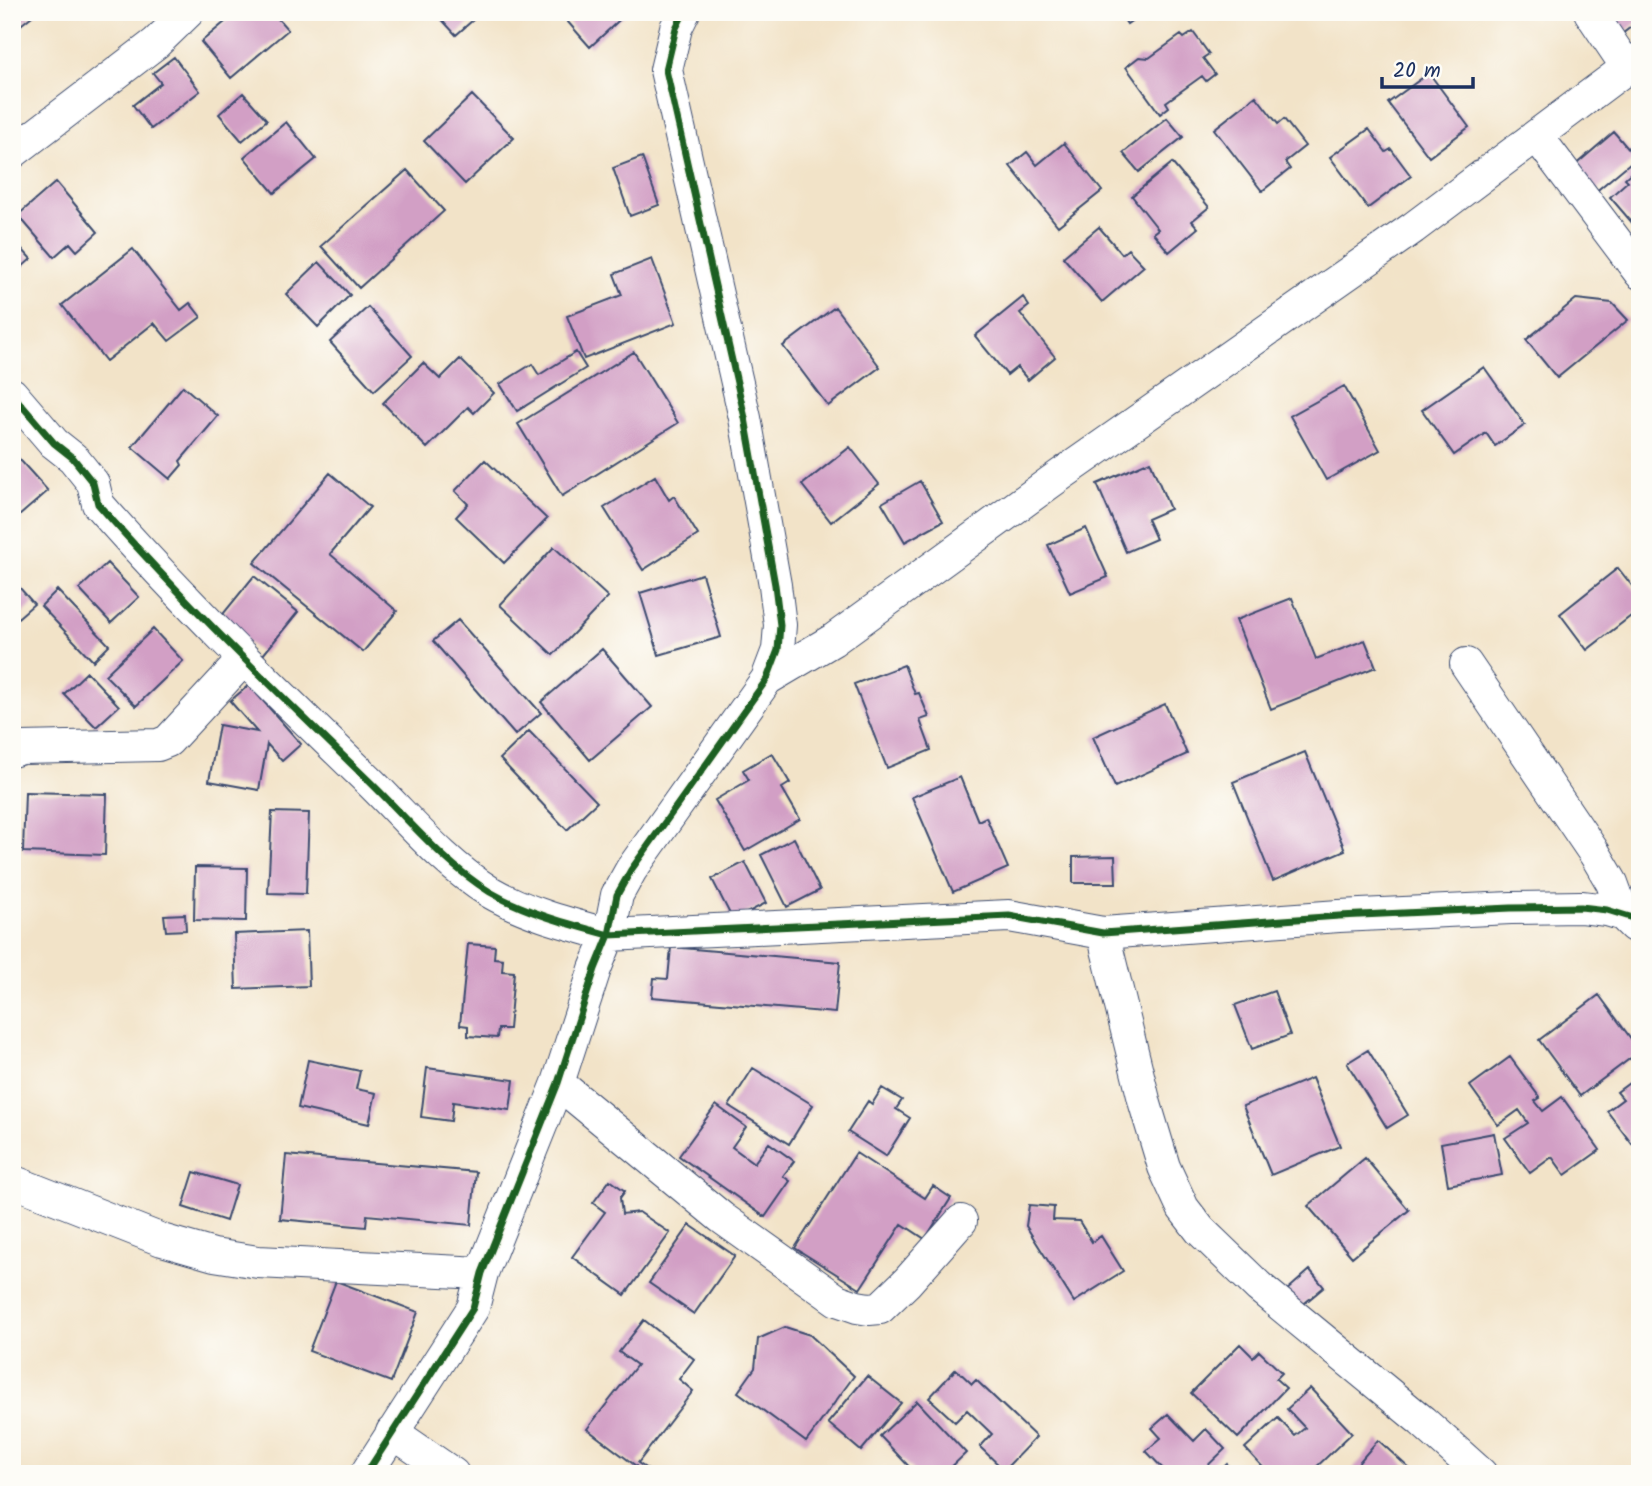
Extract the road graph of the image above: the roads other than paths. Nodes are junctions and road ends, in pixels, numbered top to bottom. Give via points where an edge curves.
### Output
1 (188, 12) edge
2 (684, 12) edge
3 (1590, 12) edge
4 (1633, 63) edge
5 (1536, 136) junction
6 (12, 153) edge
7 (1640, 273) edge
8 (12, 394) edge
9 (243, 660) junction
10 (1466, 664) dead end
11 (767, 679) junction
12 (12, 751) edge
13 (1635, 924) edge
14 (1103, 933) junction
15 (609, 935) junction
16 (558, 1083) junction
17 (12, 1181) edge
18 (961, 1221) dead end
19 (482, 1273) junction
20 (392, 1432) junction
21 (366, 1474) edge
22 (453, 1474) edge
23 (1481, 1474) edge

1 - 6 street via 156,43
2 - 11 street via 666,70 745,418 775,585 778,650
3 - 4 street
4 - 5 street
5 - 7 street
5 - 11 street via 833,640
8 - 9 street via 93,483 104,511
9 - 12 street via 167,741 158,745
9 - 15 street via 448,861 489,892 523,908
10 - 13 street via 1595,854
11 - 15 street via 631,870 617,895
13 - 14 street via 1607,910 1511,908
14 - 15 street via 1009,916
14 - 23 street via 1145,1104 1164,1167 1183,1208 1259,1287
15 - 16 street
16 - 18 street via 722,1219 837,1300 857,1307 880,1308
16 - 19 street
17 - 19 street via 162,1240 214,1255 258,1262
19 - 20 street via 472,1308
20 - 21 street
20 - 22 street

